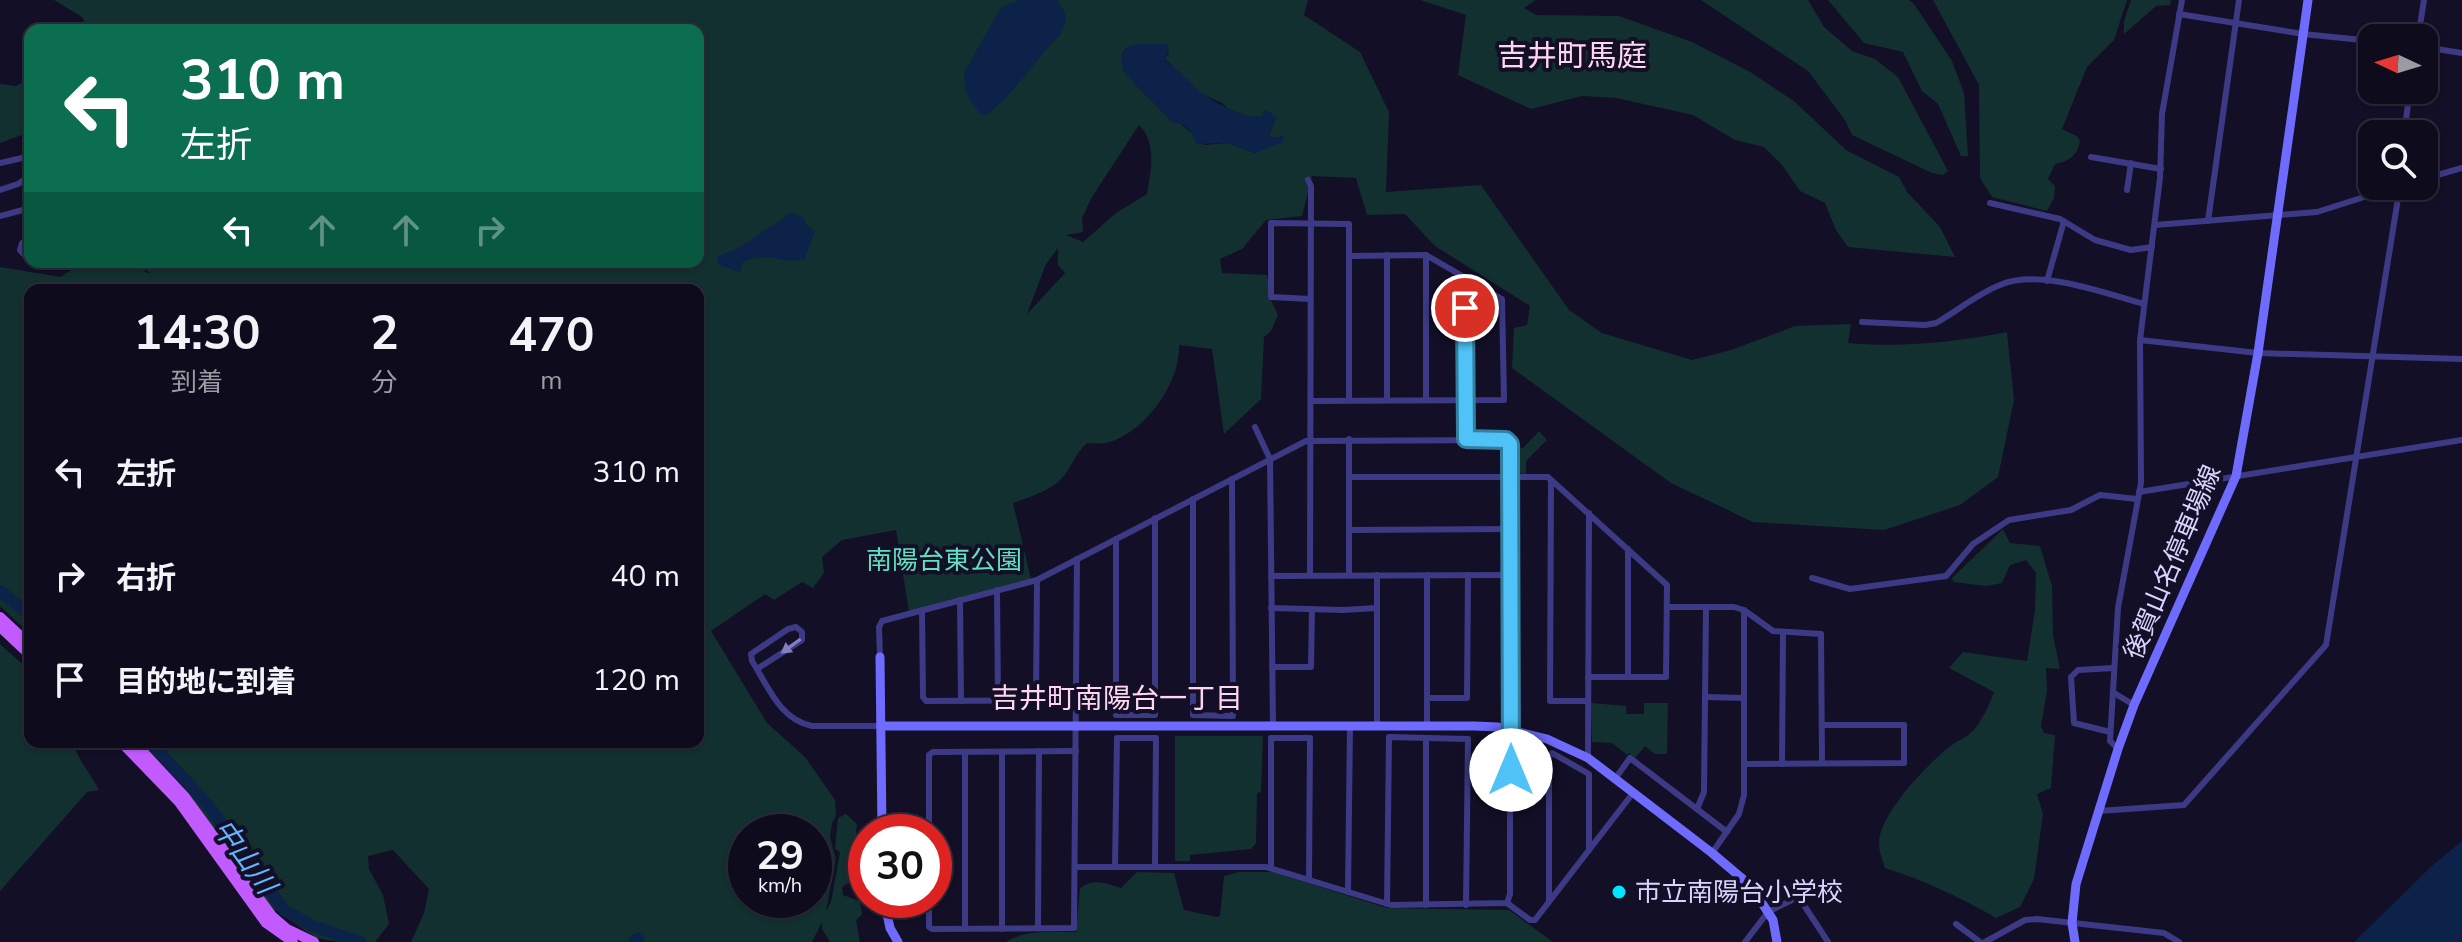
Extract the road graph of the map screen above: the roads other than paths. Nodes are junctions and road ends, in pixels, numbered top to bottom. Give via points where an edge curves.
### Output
1 (2182, 0) edge
2 (2239, 0) edge
3 (2308, 0) edge
4 (2424, 0) edge
5 (2179, 14) junction
6 (2235, 23) junction
7 (2420, 24) edge
8 (2303, 34) junction
9 (2358, 40) edge
10 (2438, 49) edge
11 (2462, 53) edge
12 (2091, 157) dead end
13 (24, 158) edge
14 (0, 163) edge
15 (2131, 163) junction
16 (2462, 168) edge
17 (2161, 169) junction
18 (2438, 175) edge
19 (24, 180) edge
20 (1308, 180) dead end
21 (0, 190) edge
22 (2127, 190) dead end
23 (2358, 199) edge
24 (2396, 200) edge
25 (1990, 203) dead end
26 (24, 210) edge
27 (0, 216) edge
28 (2277, 217) junction
29 (2064, 221) junction
30 (2208, 221) junction
31 (1310, 223) junction
32 (2155, 225) junction
33 (2152, 247) junction
34 (1387, 255) junction
35 (1426, 255) junction
36 (1349, 256) junction
37 (1465, 278) junction
38 (2047, 281) junction
39 (1310, 299) junction
40 (2144, 304) junction
41 (1862, 322) dead end
42 (2140, 340) junction
43 (2258, 353) junction
44 (2375, 354) junction
45 (2462, 359) edge
46 (1349, 400) junction
47 (1387, 400) junction
48 (1426, 400) junction
49 (1311, 401) junction
50 (1465, 401) junction
51 (1255, 427) dead end
52 (1311, 439) junction
53 (1349, 439) junction
54 (1466, 439) junction
55 (2462, 440) edge
56 (2357, 458) junction
57 (1270, 459) junction
58 (2236, 476) junction
59 (1349, 477) junction
60 (1510, 477) junction
61 (1232, 479) junction
62 (1551, 481) junction
63 (2138, 496) junction
64 (1193, 499) junction
65 (1589, 513) junction
66 (1155, 518) junction
67 (1510, 529) junction
68 (1349, 530) junction
69 (1116, 539) junction
70 (1628, 548) junction
71 (1077, 559) junction
72 (1310, 575) junction
73 (1349, 575) junction
74 (1377, 575) junction
75 (1427, 575) junction
76 (1468, 575) junction
77 (1509, 575) junction
78 (1271, 576) junction
79 (1812, 578) dead end
80 (1037, 580) junction
81 (997, 590) junction
82 (960, 600) junction
83 (1667, 607) junction
84 (1271, 608) junction
85 (1377, 608) junction
86 (1706, 608) junction
87 (1312, 609) junction
88 (922, 610) junction
89 (1744, 610) junction
90 (0, 617) edge
91 (0, 627) edge
92 (1783, 633) junction
93 (24, 639) edge
94 (24, 649) edge
95 (880, 657) joint
96 (1272, 667) junction
97 (2114, 668) junction
98 (757, 669) junction
99 (1588, 677) junction
100 (1628, 677) junction
101 (2113, 692) junction
102 (1705, 697) junction
103 (1427, 698) junction
104 (1744, 698) junction
105 (1036, 700) junction
106 (1076, 700) junction
107 (961, 701) junction
108 (998, 701) junction
109 (1587, 701) junction
110 (2134, 705) junction
111 (1822, 725) junction
112 (881, 726) junction
113 (1273, 726) junction
114 (1350, 726) junction
115 (1377, 726) junction
116 (1427, 726) junction
117 (1077, 727) junction
118 (1511, 730) junction
119 (2110, 732) junction
120 (1426, 738) junction
121 (127, 748) edge
122 (140, 748) edge
123 (2118, 749) junction
124 (1039, 751) junction
125 (1076, 751) junction
126 (965, 752) junction
127 (1002, 752) junction
128 (1588, 758) junction
129 (1822, 763) junction
130 (1744, 764) junction
131 (1782, 764) junction
132 (1615, 779) junction
133 (1633, 793) junction
134 (1697, 809) junction
135 (2099, 811) junction
136 (882, 814) edge
137 (929, 814) edge
138 (1727, 832) junction
139 (1589, 850) junction
140 (1712, 853) junction
141 (1075, 867) junction
142 (1115, 867) junction
143 (1155, 867) junction
144 (1271, 867) junction
145 (1309, 879) junction
146 (1348, 892) junction
147 (1549, 901) junction
148 (1507, 903) junction
149 (256, 904) junction
150 (1387, 904) junction
151 (1426, 905) junction
152 (1466, 905) junction
153 (1768, 912) junction
154 (888, 918) edge
155 (929, 918) edge
156 (2072, 923) junction
157 (1956, 924) dead end
158 (1038, 928) junction
159 (965, 929) junction
160 (1002, 929) junction
161 (1752, 932) junction
162 (293, 942) edge
163 (314, 942) edge
164 (898, 942) edge
165 (1745, 942) edge
166 (1754, 942) edge
167 (1777, 942) edge
168 (1828, 942) edge
169 (1982, 942) edge
170 (2075, 942) edge
171 (2179, 942) edge

1 - 5 street
2 - 6 street
3 - 8 street, 後賀山名停車場線
4 - 7 street
5 - 6 street
5 - 17 street via 2162,114
6 - 8 street
6 - 30 street
8 - 9 street
8 - 28 street, 後賀山名停車場線
10 - 11 street
12 - 15 street
13 - 14 street
15 - 17 street
15 - 22 street
16 - 18 street
17 - 32 street
19 - 21 street
20 - 31 street
23 - 28 street
24 - 44 street
25 - 29 street
26 - 27 street
28 - 30 street
28 - 43 street, 後賀山名停車場線
29 - 33 street via 2095,240 2131,250
29 - 38 street
30 - 32 street
31 - 36 street via 1349,224
31 - 39 street
31 - 39 street via 1271,223 1271,297
32 - 33 street
33 - 40 street
34 - 35 street
34 - 36 street
34 - 47 street
35 - 37 street
35 - 48 street
36 - 46 street
37 - 50 street
37 - 50 street via 1504,303 1504,400
38 - 40 street
38 - 41 street via 2009,281 1925,325
39 - 49 street
40 - 42 street
42 - 43 street
42 - 63 street
43 - 44 street
43 - 58 street, 後賀山名停車場線
44 - 45 street
44 - 56 street
46 - 47 street
46 - 49 street
47 - 48 street
48 - 50 street
49 - 52 street
50 - 54 street
51 - 57 street
52 - 53 street
52 - 57 street
52 - 72 street
53 - 54 street
53 - 59 street
54 - 60 street via 1506,440
55 - 56 street
56 - 58 street
56 - 135 street via 2326,645 2184,805
57 - 61 street
57 - 78 street
58 - 63 street
58 - 110 street, 後賀山名停車場線
59 - 60 street
59 - 68 street
60 - 62 street
60 - 67 street
61 - 64 street
61 - 64 street via 1233,716 1193,715
62 - 65 street
62 - 109 street via 1550,701
63 - 79 street via 2100,495 2071,510 2009,520 1973,544 1946,576 1850,589
63 - 97 street via 2118,608
64 - 66 street
65 - 70 street
65 - 99 street
66 - 69 street
66 - 69 street via 1155,715 1116,715
67 - 68 street
67 - 77 street
68 - 73 street
69 - 71 street
70 - 83 street via 1665,582
70 - 100 street
71 - 80 street
71 - 106 street
72 - 73 street
72 - 78 street
73 - 74 street
74 - 75 street
74 - 85 street
75 - 76 street
75 - 103 street
76 - 77 street
76 - 103 street via 1467,698
77 - 118 street
78 - 84 street
80 - 81 street
80 - 105 street
81 - 82 street
81 - 108 street
82 - 88 street
82 - 107 street
83 - 86 street
83 - 100 street via 1666,677
84 - 87 street
84 - 96 street
85 - 87 street
85 - 115 street
86 - 89 street
86 - 102 street
87 - 96 street via 1311,667
88 - 95 street via 882,621
88 - 107 street via 923,697
89 - 92 street
89 - 104 street
90 - 93 main road
91 - 94 main road
92 - 111 street via 1821,634
92 - 131 street
95 - 112 street
96 - 113 street
97 - 101 street
97 - 119 street via 2078,670 2071,677 2074,723
98 -> 98 street via 751,654 788,629 800,629 802,640
98 - 112 street via 780,707 802,724
99 - 100 street
99 - 109 street
101 - 110 street
101 - 119 street
102 - 104 street
102 - 134 street via 1704,792
103 - 116 street
104 - 130 street
105 - 106 street
105 - 108 street
106 - 117 street
107 - 108 street
109 - 128 street
110 - 123 street, 後賀山名停車場線
111 - 129 street
111 - 129 street via 1904,725 1904,763
112 - 117 street
112 - 136 street
113 - 114 street
113 - 117 street
114 - 115 street
114 - 146 street
115 - 116 street
116 - 118 street
117 - 125 street
118 - 128 street
118 - 148 street
119 - 123 street
120 - 150 street via 1389,737
120 - 151 street
120 - 152 street via 1468,739
121 - 149 main road via 179,802
122 - 149 main road via 185,797
123 - 135 street, 後賀山名停車場線
124 - 125 street
124 - 127 street
124 - 158 street
125 - 141 street
126 - 127 street
126 - 137 street via 929,755
126 - 159 street
127 - 160 street
128 - 132 street
129 - 131 street
130 - 131 street
130 - 138 street via 1743,803
132 - 133 street
132 - 134 street via 1630,758
133 - 139 street
133 - 140 street
134 - 138 street
135 - 156 street, 後賀山名停車場線 via 2076,884
138 - 140 street
139 - 147 street
139 - 147 street via 1589,774 1552,753
140 - 153 street via 1751,886
141 - 142 street
141 - 158 street via 1074,928
142 - 143 street
142 - 143 street via 1117,738 1156,738
143 - 144 street
144 - 145 street
144 - 145 street via 1271,738 1310,738
145 - 146 street
146 - 150 street
147 - 148 street via 1532,921
148 - 152 street
149 - 162 main road via 266,923
149 - 163 main road
150 - 151 street
151 - 152 street
153 - 161 street
153 - 167 street
153 - 168 street via 1800,899
154 - 164 street
155 - 159 street via 932,929
156 - 169 street via 2025,920
156 - 170 street, 後賀山名停車場線
156 - 171 street via 2164,933
157 - 169 street
158 - 160 street
159 - 160 street
161 - 165 street
161 - 166 street

